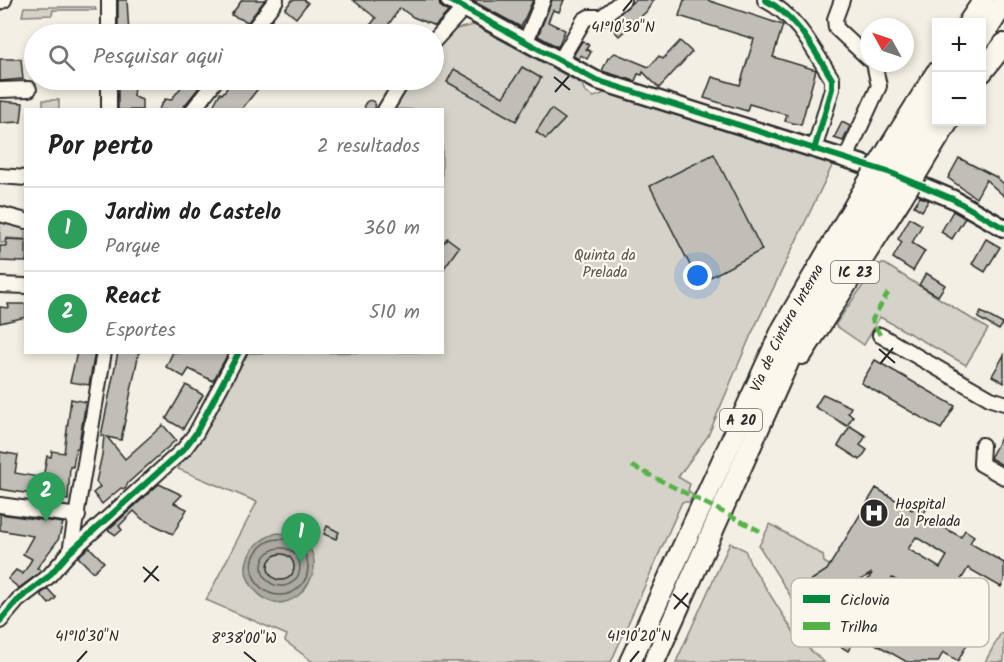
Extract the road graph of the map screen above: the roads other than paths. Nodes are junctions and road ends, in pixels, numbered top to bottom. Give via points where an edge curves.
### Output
1 (4, 0) edge
2 (109, 0) edge
3 (276, 0) edge
4 (543, 0) edge
5 (623, 0) edge
6 (765, 0) edge
7 (842, 0) edge
8 (972, 0) edge
9 (984, 0) edge
10 (0, 2) edge
11 (455, 2) edge
12 (1004, 3) edge
13 (961, 18) edge
14 (972, 18) edge
15 (108, 24) edge
16 (258, 24) edge
17 (443, 24) edge
18 (986, 30) edge
19 (526, 41) junction
20 (1004, 44) edge
21 (860, 51) edge
22 (1004, 58) edge
23 (560, 61) junction
24 (986, 66) edge
25 (876, 72) edge
26 (986, 78) edge
27 (932, 84) edge
28 (24, 89) edge
29 (0, 90) edge
30 (109, 90) edge
31 (208, 90) edge
32 (397, 90) edge
33 (109, 108) edge
34 (194, 108) edge
35 (386, 108) edge
36 (932, 114) edge
37 (945, 126) edge
38 (814, 150) junction
39 (907, 154) junction
40 (845, 160) junction
41 (0, 176) edge
42 (24, 178) edge
43 (884, 191) junction
44 (0, 214) edge
45 (24, 220) edge
46 (1004, 228) edge
47 (0, 285) edge
48 (24, 286) edge
49 (880, 335) dead end
50 (104, 354) edge
51 (238, 354) edge
52 (1004, 403) edge
53 (982, 445) dead end
54 (1004, 477) edge
55 (0, 505) edge
56 (79, 512) junction
57 (104, 521) junction
58 (70, 552) junction
59 (0, 621) edge
60 (630, 662) edge
61 (654, 662) edge

1 - 10 street
2 - 15 street
3 - 16 street
4 - 19 street
5 - 23 street via 602,16 584,20
6 - 38 street via 799,27 832,79
7 - 21 street via 836,28
8 - 13 highway
9 - 14 highway
11 - 17 street
11 - 19 main road
12 - 18 highway
19 - 23 main road
20 - 24 highway
22 - 26 highway
23 - 38 main road via 605,83
25 - 40 street via 879,86
27 - 39 highway, Via de Cintura Interna / A 20
28 - 29 street
30 - 33 street
31 - 34 street
32 - 35 street
36 - 39 highway, Via de Cintura Interna / A 20
37 - 39 highway
38 - 40 main road
39 - 43 highway, Via de Cintura Interna / A 20, bridge
39 - 43 highway, bridge
40 - 46 main road via 929,187
41 - 42 street
43 - 60 highway, Via de Cintura Interna / A 20 via 783,328
43 - 61 highway, Via de Cintura Interna / A 20 via 815,308 778,383
44 - 45 street
47 - 48 street
49 - 52 street
50 - 56 street
51 - 57 street via 184,449
53 - 54 street via 981,464
55 - 56 street
56 - 57 street
56 - 58 street
57 - 58 street
58 - 59 street

